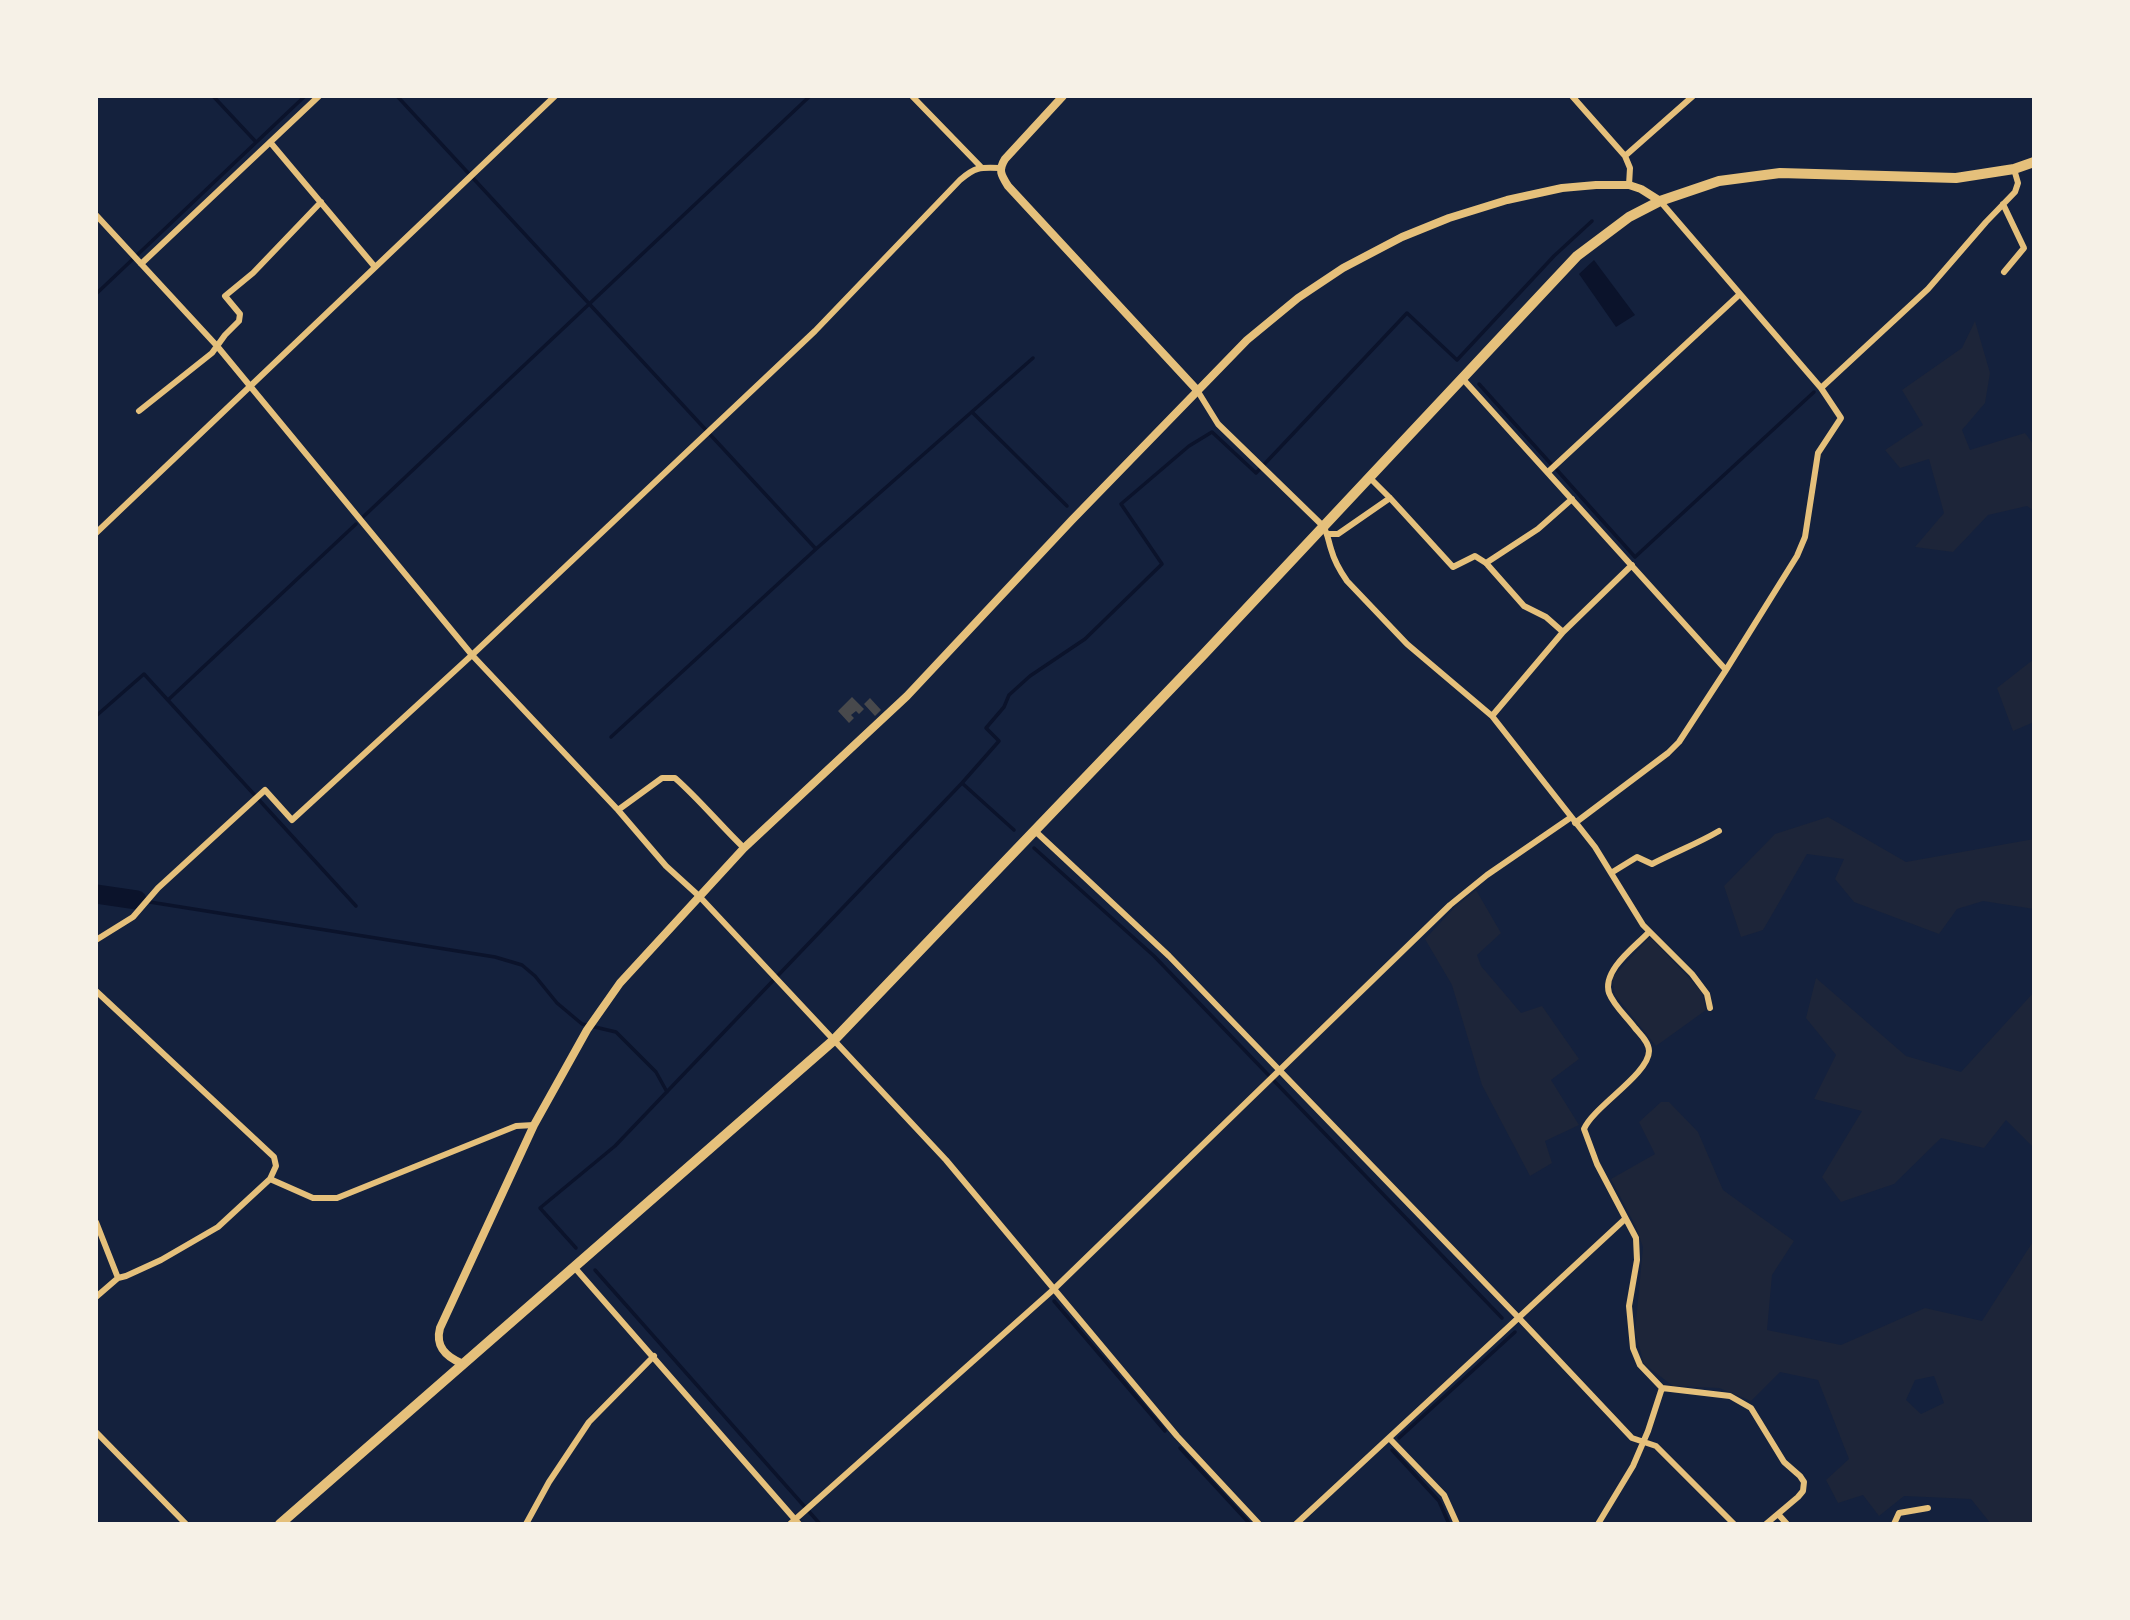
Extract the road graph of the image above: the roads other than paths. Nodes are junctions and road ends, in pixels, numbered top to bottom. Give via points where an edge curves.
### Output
1 (318, 96) edge
2 (555, 96) edge
3 (912, 96) edge
4 (1063, 96) edge
5 (1572, 96) edge
6 (1693, 96) edge
7 (270, 142) junction
8 (1625, 156) junction
9 (2034, 162) edge
10 (981, 167) junction
11 (1000, 168) junction
12 (2014, 169) junction
13 (1629, 185) junction
14 (1660, 201) junction
15 (321, 202) junction
16 (2003, 204) junction
17 (96, 215) edge
18 (140, 263) junction
19 (375, 267) junction
20 (2004, 272) dead end
21 (1740, 294) junction
22 (217, 346) junction
23 (1462, 378) junction
24 (250, 386) junction
25 (1821, 388) junction
26 (1197, 390) junction
27 (139, 411) dead end
28 (1548, 472) junction
29 (1369, 477) junction
30 (1390, 498) junction
31 (1572, 499) junction
32 (1325, 530) junction
33 (96, 533) edge
34 (1486, 563) junction
35 (1632, 565) junction
36 (1563, 632) junction
37 (472, 655) junction
38 (1727, 670) junction
39 (1492, 716) junction
40 (618, 810) junction
41 (1573, 820) junction
42 (1034, 830) junction
43 (1719, 831) dead end
44 (744, 848) junction
45 (1611, 873) junction
46 (699, 896) junction
47 (1649, 932) junction
48 (96, 940) edge
49 (96, 991) edge
50 (1710, 1008) dead end
51 (834, 1040) junction
52 (1279, 1070) junction
53 (534, 1125) junction
54 (271, 1178) junction
55 (1625, 1219) junction
56 (96, 1222) edge
57 (575, 1268) junction
58 (118, 1278) junction
59 (1054, 1289) junction
60 (96, 1297) edge
61 (1518, 1317) junction
62 (654, 1356) junction
63 (463, 1364) junction
64 (1662, 1388) junction
65 (96, 1433) edge
66 (1389, 1438) junction
67 (1643, 1443) junction
68 (1928, 1508) dead end
69 (1778, 1514) junction
70 (795, 1522) edge
71 (186, 1524) edge
72 (280, 1524) edge
73 (526, 1524) edge
74 (1259, 1524) edge
75 (1296, 1524) edge
76 (1457, 1524) edge
77 (1598, 1524) edge
78 (1734, 1524) edge
79 (1766, 1524) edge
80 (1787, 1524) edge
81 (1894, 1524) edge

1 - 7 street
2 - 19 street
3 - 10 street
4 - 11 street
5 - 8 street
6 - 8 street
7 - 15 street
7 - 18 street
8 - 13 street
9 - 12 main road
10 - 11 street
10 - 37 street via 960,180 815,331
11 - 26 street via 1008,186
12 - 14 main road via 1956,178 1780,173 1719,181
12 - 16 street via 2018,183
13 - 14 street
13 - 26 street via 1562,188 1507,200 1402,237 1298,298
14 - 21 street
14 - 23 main road via 1629,217 1577,256
15 - 19 street
15 - 22 street via 225,296 240,314 239,321
16 - 20 street via 2024,248
16 - 25 street via 1928,289
17 - 18 street
18 - 22 street
19 - 24 street
21 - 25 street
21 - 28 street
22 - 24 street
22 - 27 street
23 - 28 street
23 - 29 main road
24 - 33 street
24 - 37 street
25 - 38 street via 1841,418 1818,453 1805,537
26 - 32 street via 1218,424
26 - 44 street via 907,696
28 - 31 street
29 - 30 street
29 - 32 main road
30 - 32 street via 1338,534
30 - 34 street via 1453,567 1475,556
31 - 34 street via 1538,529
31 - 35 street
32 - 39 street via 1347,581 1407,645
32 - 42 main road
34 - 36 street via 1524,606
35 - 36 street
35 - 38 street
36 - 39 street
37 - 40 street
37 - 48 street via 292,820 265,790 158,888 133,917
38 - 41 street via 1668,753
39 - 41 street
40 - 44 street via 662,778 675,778
40 - 46 street
41 - 45 street
41 - 52 street via 1487,875 1450,905
42 - 51 main road
42 - 52 street via 1169,956
43 - 45 street via 1652,864 1637,858
44 - 46 street
45 - 47 street
46 - 51 street
46 - 53 street via 620,983 589,1026
47 - 50 street via 1692,974 1707,994
47 - 55 street via 1608,980 1613,1000 1645,1040 1649,1050 1646,1061 1584,1129
49 - 54 street via 274,1157
51 - 57 main road
51 - 59 street via 946,1160
52 - 59 street
52 - 61 street
53 - 54 street via 516,1126 337,1198 313,1198
53 - 63 street via 440,1328 440,1347
54 - 58 street via 218,1227
55 - 61 street
55 - 64 street via 1636,1238 1629,1306 1633,1348 1640,1365
56 - 58 street
57 - 62 street
57 - 63 main road
58 - 60 street
59 - 70 street
59 - 74 street via 1177,1436
61 - 66 street
61 - 67 street via 1632,1438
62 - 70 street
62 - 73 street via 589,1422
63 - 72 main road
64 - 67 street
64 - 69 street via 1730,1396 1751,1408 1784,1462 1804,1482 1798,1497
65 - 71 street
66 - 75 street
66 - 76 street via 1444,1495
67 - 77 street
67 - 78 street via 1656,1446
68 - 81 street via 1899,1513
69 - 79 street
69 - 80 street

